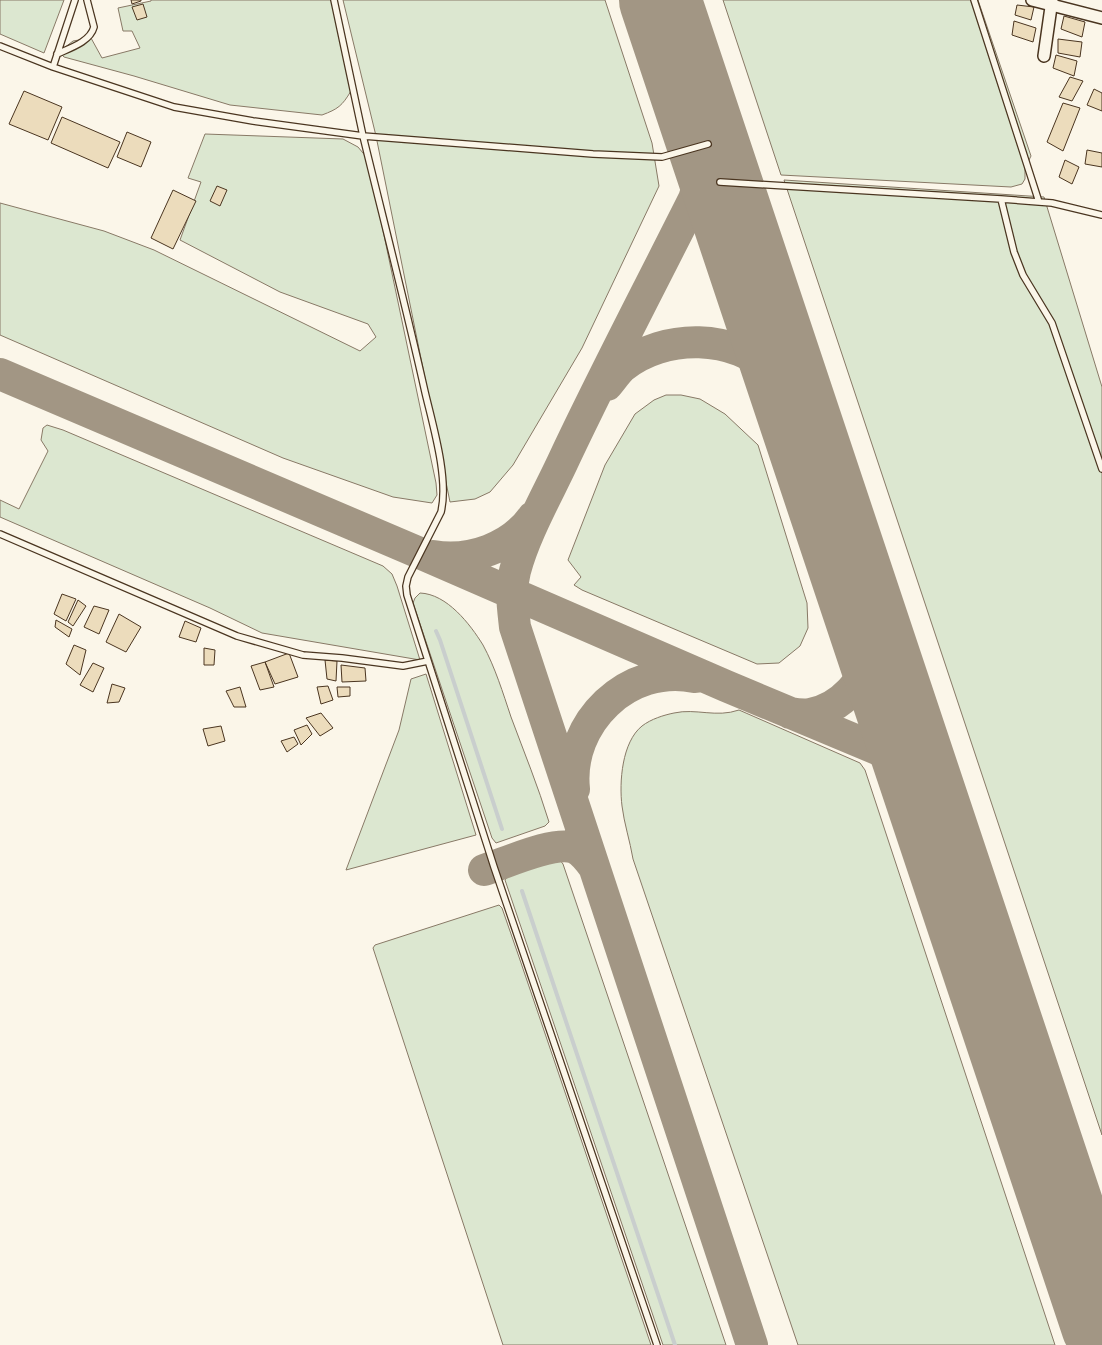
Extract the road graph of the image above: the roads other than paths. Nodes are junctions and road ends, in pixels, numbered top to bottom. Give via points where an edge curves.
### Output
1 (75, 0) edge
2 (87, 0) edge
3 (334, 0) edge
4 (974, 0) edge
5 (1032, 0) edge
6 (1051, 2) edge
7 (1102, 18) edge
8 (0, 46) edge
9 (57, 54) junction
10 (1044, 56) dead end
11 (53, 68) junction
12 (363, 136) junction
13 (708, 144) dead end
14 (720, 182) dead end
15 (1001, 199) junction
16 (1039, 202) junction
17 (1102, 215) edge
18 (1102, 469) edge
19 (0, 534) edge
20 (428, 661) junction
21 (657, 1345) edge

1 - 9 lane
2 - 9 lane via 94,31 86,40
3 - 12 lane
4 - 16 lane
5 - 6 street
6 - 7 street
6 - 10 street
8 - 11 lane
9 - 11 lane
11 - 12 lane via 174,106
12 - 13 lane via 662,157
12 - 20 lane via 410,326 444,490 444,502 436,524 412,567 406,586
14 - 15 lane
15 - 16 lane
15 - 18 lane via 1017,260 1052,324
16 - 17 lane
19 - 20 lane via 246,639 304,655 403,666
20 - 21 lane via 494,867

